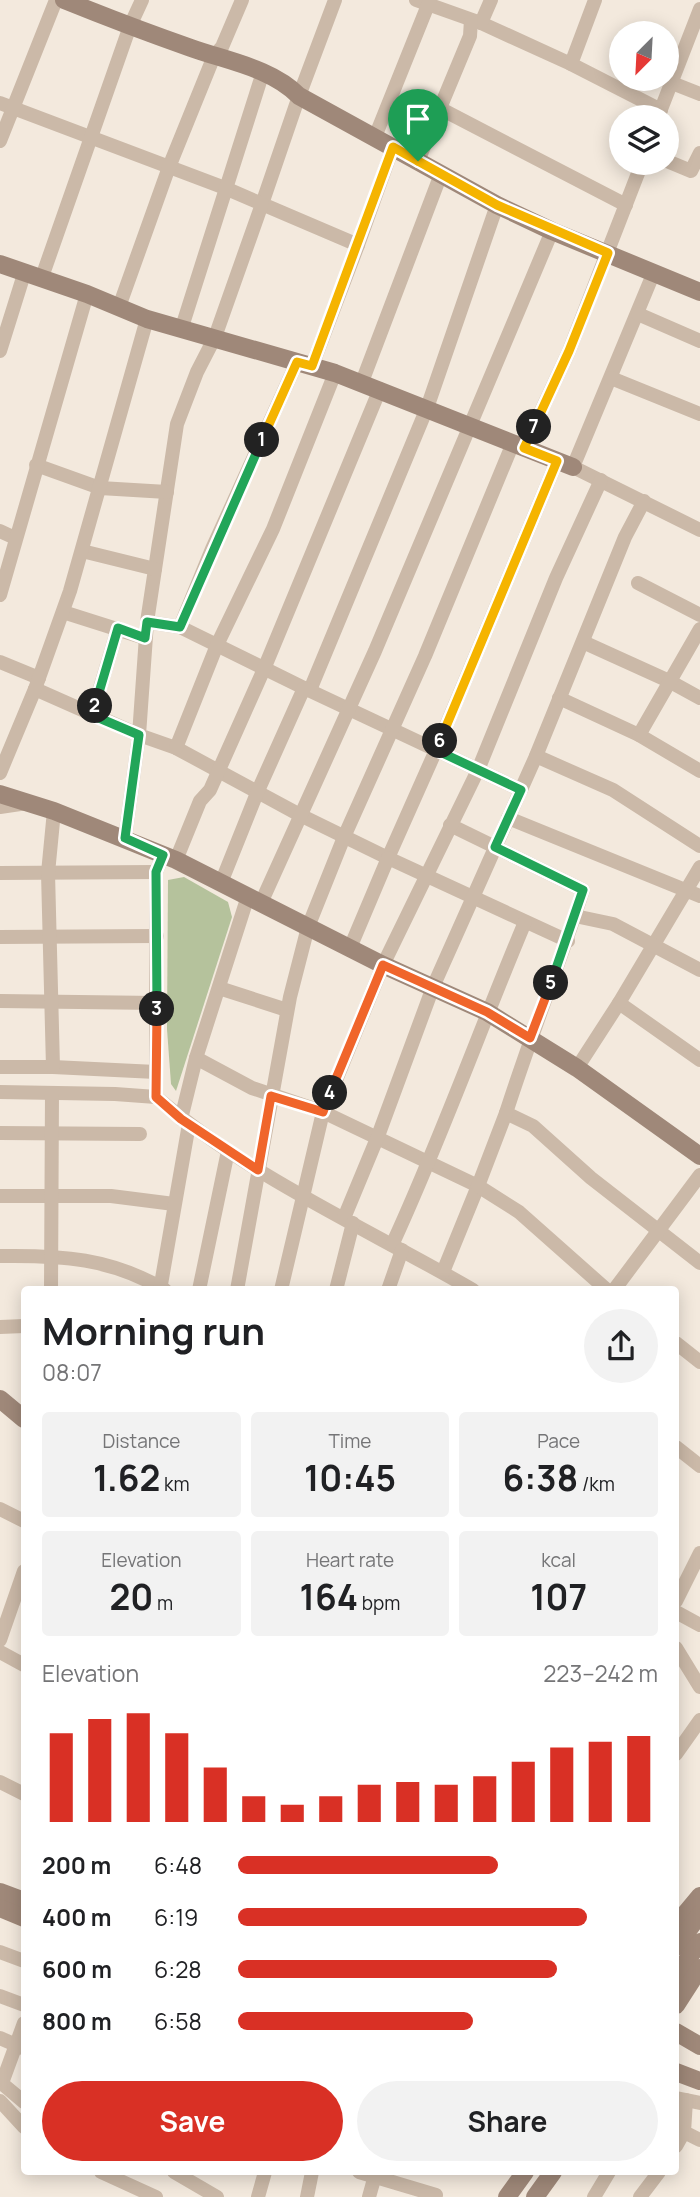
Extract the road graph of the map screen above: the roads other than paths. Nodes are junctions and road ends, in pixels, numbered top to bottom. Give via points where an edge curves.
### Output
1 (56, 0) edge
2 (64, 0) edge
3 (142, 0) edge
4 (242, 0) edge
5 (335, 0) edge
6 (491, 0) edge
7 (595, 0) edge
8 (425, 1) edge
9 (698, 18) edge
10 (476, 21) junction
11 (130, 26) junction
12 (214, 56) junction
13 (571, 64) junction
14 (679, 64) edge
15 (263, 72) junction
16 (679, 86) edge
17 (700, 94) edge
18 (299, 96) junction
19 (6, 105) edge
20 (645, 105) edge
21 (441, 109) junction
22 (376, 137) junction
23 (91, 139) junction
24 (0, 141) edge
25 (393, 147) junction
26 (700, 153) edge
27 (418, 161) junction
28 (679, 166) edge
29 (169, 167) junction
30 (696, 173) edge
31 (442, 174) junction
32 (637, 175) edge
33 (225, 188) junction
34 (262, 204) junction
35 (497, 205) junction
36 (626, 205) junction
37 (552, 231) junction
38 (358, 245) junction
39 (608, 253) junction
40 (0, 264) edge
41 (25, 271) junction
42 (654, 272) junction
43 (43, 277) junction
44 (700, 292) edge
45 (87, 294) junction
46 (119, 307) junction
47 (638, 314) junction
48 (147, 319) junction
49 (182, 327) junction
50 (215, 337) junction
51 (700, 341) edge
52 (0, 351) edge
53 (305, 364) junction
54 (335, 373) junction
55 (611, 378) junction
56 (362, 383) junction
57 (380, 389) junction
58 (427, 408) junction
59 (700, 414) edge
60 (471, 426) junction
61 (519, 445) junction
62 (565, 464) junction
63 (36, 465) junction
64 (601, 480) junction
65 (100, 488) junction
66 (167, 492) junction
67 (644, 501) junction
68 (700, 530) edge
69 (0, 531) edge
70 (15, 538) junction
71 (82, 551) junction
72 (155, 569) junction
73 (638, 583) dead end
74 (0, 594) edge
75 (63, 612) junction
76 (700, 615) edge
77 (180, 627) junction
78 (118, 628) junction
79 (700, 629) edge
80 (146, 630) junction
81 (583, 642) junction
82 (217, 645) junction
83 (0, 662) edge
84 (264, 669) junction
85 (669, 681) junction
86 (37, 684) junction
87 (307, 689) junction
88 (559, 698) junction
89 (700, 698) edge
90 (350, 708) junction
91 (92, 715) junction
92 (393, 729) junction
93 (139, 735) junction
94 (639, 735) junction
95 (176, 748) junction
96 (436, 750) junction
97 (536, 756) junction
98 (218, 770) junction
99 (478, 770) junction
100 (700, 771) edge
101 (0, 773) edge
102 (521, 790) junction
103 (257, 793) junction
104 (0, 794) edge
105 (32, 803) junction
106 (0, 807) edge
107 (54, 811) junction
108 (300, 815) junction
109 (508, 818) junction
110 (450, 825) junction
111 (344, 837) junction
112 (125, 838) junction
113 (700, 846) edge
114 (495, 847) junction
115 (387, 858) junction
116 (165, 862) junction
117 (700, 867) edge
118 (0, 873) edge
119 (48, 873) junction
120 (426, 877) junction
121 (221, 883) junction
122 (694, 893) edge
123 (473, 899) junction
124 (254, 900) junction
125 (575, 916) junction
126 (525, 922) junction
127 (308, 927) junction
128 (157, 936) junction
129 (0, 937) edge
130 (51, 937) junction
131 (568, 941) junction
132 (654, 946) junction
133 (350, 948) junction
134 (383, 965) junction
135 (700, 970) edge
136 (433, 987) junction
137 (219, 988) junction
138 (50, 1000) junction
139 (0, 1001) edge
140 (157, 1003) junction
141 (619, 1003) junction
142 (287, 1010) junction
143 (487, 1012) junction
144 (530, 1038) junction
145 (196, 1058) junction
146 (700, 1060) edge
147 (0, 1067) edge
148 (53, 1067) junction
149 (577, 1068) junction
150 (156, 1072) junction
151 (0, 1092) edge
152 (52, 1093) junction
153 (271, 1096) junction
154 (156, 1097) junction
155 (323, 1112) junction
156 (506, 1113) junction
157 (185, 1121) junction
158 (0, 1133) edge
159 (52, 1133) junction
160 (140, 1134) dead end
161 (377, 1136) junction
162 (228, 1151) junction
163 (700, 1156) edge
164 (430, 1163) junction
165 (258, 1170) junction
166 (700, 1175) edge
167 (478, 1186) junction
168 (52, 1195) junction
169 (302, 1195) junction
170 (0, 1196) edge
171 (174, 1204) junction
172 (348, 1221) junction
173 (659, 1230) junction
174 (397, 1248) junction
175 (52, 1255) junction
176 (0, 1256) edge
177 (700, 1263) edge
178 (445, 1279) edge
179 (51, 1286) edge
180 (156, 1286) edge
181 (162, 1286) edge
182 (200, 1286) edge
183 (238, 1286) edge
184 (282, 1286) edge
185 (337, 1286) edge
186 (389, 1286) edge
187 (462, 1286) edge
188 (602, 1286) edge
189 (617, 1286) edge
190 (21, 1326) edge
191 (0, 1327) edge
192 (679, 1345) edge
193 (700, 1362) edge
194 (0, 1399) edge
195 (21, 1416) edge
196 (679, 1449) edge
197 (700, 1466) edge
198 (0, 1509) edge
199 (21, 1520) edge
200 (700, 1553) edge
201 (21, 1580) edge
202 (679, 1595) edge
203 (679, 1614) edge
204 (700, 1625) edge
205 (0, 1640) edge
206 (0, 1652) edge
207 (679, 1658) edge
208 (21, 1663) edge
209 (700, 1687) edge
210 (700, 1720) edge
211 (679, 1750) edge
212 (0, 1782) edge
213 (21, 1792) edge
214 (0, 1892) edge
215 (700, 1896) edge
216 (21, 1902) edge
217 (21, 1904) edge
218 (0, 1908) edge
219 (700, 1914) edge
220 (679, 1919) edge
221 (700, 1942) edge
222 (0, 1952) edge
223 (21, 1960) edge
224 (687, 1963) edge
225 (679, 1994) edge
226 (0, 1996) edge
227 (21, 2004) edge
228 (679, 2034) edge
229 (0, 2038) edge
230 (700, 2046) edge
231 (21, 2047) edge
232 (679, 2073) edge
233 (700, 2081) edge
234 (1, 2082) edge
235 (21, 2099) edge
236 (687, 2100) edge
237 (0, 2101) edge
238 (21, 2123) edge
239 (684, 2132) junction
240 (700, 2140) edge
241 (679, 2141) edge
242 (108, 2175) edge
243 (179, 2175) edge
244 (264, 2175) edge
245 (311, 2175) edge
246 (375, 2175) edge
247 (378, 2175) edge
248 (515, 2175) edge
249 (523, 2175) edge
250 (539, 2175) edge
251 (551, 2175) edge
252 (607, 2175) edge
253 (657, 2175) edge
254 (435, 2196) edge
255 (156, 2197) edge
256 (216, 2197) edge
257 (258, 2197) edge
258 (307, 2197) edge
259 (369, 2197) edge
260 (505, 2197) edge
261 (525, 2197) edge
262 (535, 2197) edge
263 (594, 2197) edge
264 (640, 2197) edge

1 - 19 street
2 - 11 street
3 - 11 street
4 - 12 street
5 - 18 street
6 - 10 street
7 - 13 street
8 - 10 street
8 - 22 street
9 - 14 street
10 - 13 street
10 - 21 street
11 - 12 street
11 - 23 street
12 - 15 street
12 - 29 street
13 - 20 street
15 - 18 street via 287,83
15 - 33 street
16 - 17 street
18 - 22 street
18 - 34 street
19 - 23 street
19 - 24 street
21 - 27 street
21 - 36 street
22 - 25 street
23 - 29 street
23 - 43 street
25 - 27 street
25 - 38 street
26 - 30 street
27 - 31 street
28 - 30 street
29 - 33 street
29 - 46 street
31 - 35 street
31 - 56 street
32 - 36 street
33 - 34 street
33 - 49 street
34 - 38 street
34 - 50 street
35 - 37 street
35 - 58 street
36 - 39 street
37 - 39 street
37 - 60 street
38 - 53 street
39 - 42 street
39 - 61 street via 569,351
40 - 41 street
41 - 43 street
41 - 52 street
42 - 44 street
42 - 47 street
43 - 45 street
45 - 46 street
45 - 63 street
46 - 48 street
47 - 51 street
47 - 55 street
48 - 49 street
48 - 65 street
49 - 50 street
50 - 53 street
50 - 66 street via 177,424
53 - 54 street
53 - 77 street via 212,549
54 - 56 street
54 - 82 street via 273,529
55 - 59 street
55 - 62 street
56 - 57 street
57 - 58 street
57 - 84 street
58 - 60 street
58 - 87 street
60 - 61 street
60 - 90 street
61 - 62 street
61 - 92 street
62 - 64 street
62 - 96 street
63 - 65 street
63 - 70 street
64 - 67 street
64 - 99 street
65 - 66 street
65 - 71 street
66 - 72 street
67 - 68 street
67 - 81 street
69 - 70 street
70 - 74 street
71 - 72 street
71 - 75 street
72 - 80 street
73 - 76 street
75 - 78 street
75 - 86 street
77 - 80 street
77 - 82 street
78 - 80 street
78 - 91 street
79 - 85 street
80 - 93 street
81 - 85 street
81 - 88 street
82 - 84 street
82 - 95 street
83 - 86 street
84 - 87 street
84 - 98 street
85 - 89 street
85 - 94 street
86 - 91 street
86 - 101 street
87 - 90 street
87 - 103 street
88 - 94 street
88 - 97 street
90 - 92 street
90 - 108 street
91 - 93 street
92 - 96 street
92 - 111 street
93 - 95 street
93 - 112 street
94 - 100 street
95 - 98 street
96 - 99 street
96 - 115 street
97 - 102 street
97 - 113 street via 612,790
98 - 103 street
98 - 116 street
99 - 102 street
99 - 110 street
102 - 109 street
103 - 108 street
103 - 121 street
104 - 105 street
105 - 106 street
105 - 107 street
107 - 112 street
107 - 119 street
108 - 111 street
108 - 124 street
109 - 114 street
109 - 122 street
110 - 114 street
110 - 120 street
111 - 115 street
111 - 127 street
112 - 116 street
114 - 123 street
114 - 125 street via 583,890
115 - 120 street
115 - 133 street
116 - 119 street
116 - 121 street
116 - 128 street
117 - 122 street
118 - 119 street
119 - 130 street
120 - 123 street
120 - 134 street
121 - 124 street
122 - 132 street
123 - 126 street
123 - 136 street
124 - 127 street
124 - 137 street
125 - 131 street
125 - 132 street via 613,925
126 - 131 street
126 - 143 street
127 - 133 street
127 - 142 street
128 - 130 street
128 - 140 street
129 - 130 street
130 - 138 street
131 - 144 street
132 - 135 street
132 - 141 street
133 - 134 street
134 - 136 street
134 - 155 street
136 - 143 street
136 - 161 street
137 - 142 street
137 - 145 street
138 - 139 street
138 - 140 street
138 - 148 street
140 - 150 street
141 - 146 street
141 - 149 street
142 - 153 street
143 - 144 street
143 - 164 street
144 - 149 street
144 - 156 street
145 - 153 street
145 - 157 street
147 - 148 street
148 - 150 street
149 - 163 street
150 - 154 street
151 - 152 street
152 - 154 street
152 - 159 street
153 - 155 street
153 - 165 street
154 - 157 street
155 - 161 street
155 - 169 street
156 - 167 street
156 - 173 street via 533,1126
157 - 162 street
157 - 171 street
158 - 159 street
159 - 160 street
159 - 168 street
161 - 164 street
161 - 172 street
162 - 165 street
162 - 182 street
164 - 167 street
164 - 174 street
165 - 169 street
165 - 183 street
166 - 173 street
167 - 178 street
167 - 188 street via 519,1212
168 - 170 street
168 - 171 street
168 - 175 street
169 - 172 street
169 - 184 street
171 - 181 street
172 - 174 street
172 - 185 street
173 - 177 street
173 - 189 street
174 - 178 street
174 - 186 street
175 - 176 street
175 - 179 street
175 - 180 street via 102,1263
178 - 187 street
190 - 191 street
192 - 193 street
194 - 195 street
196 - 197 street
198 - 199 street
200 - 202 street
201 - 205 street
203 - 204 street
206 - 208 street
207 - 209 street
210 - 211 street
212 - 213 street
214 - 216 street
215 - 220 street
217 - 218 street
219 - 224 street
221 - 224 street
222 - 223 street
224 - 225 street
226 - 227 street
228 - 230 street
229 - 231 street
231 - 234 street
232 - 233 street
234 - 235 street
236 - 239 street
237 - 238 street
239 - 240 street
239 - 241 street
242 - 255 street
243 - 256 street
244 - 257 street
245 - 258 street
246 - 259 street
247 - 254 street
248 - 260 street
249 - 260 street
250 - 261 street
251 - 262 street
252 - 263 street
253 - 264 street

